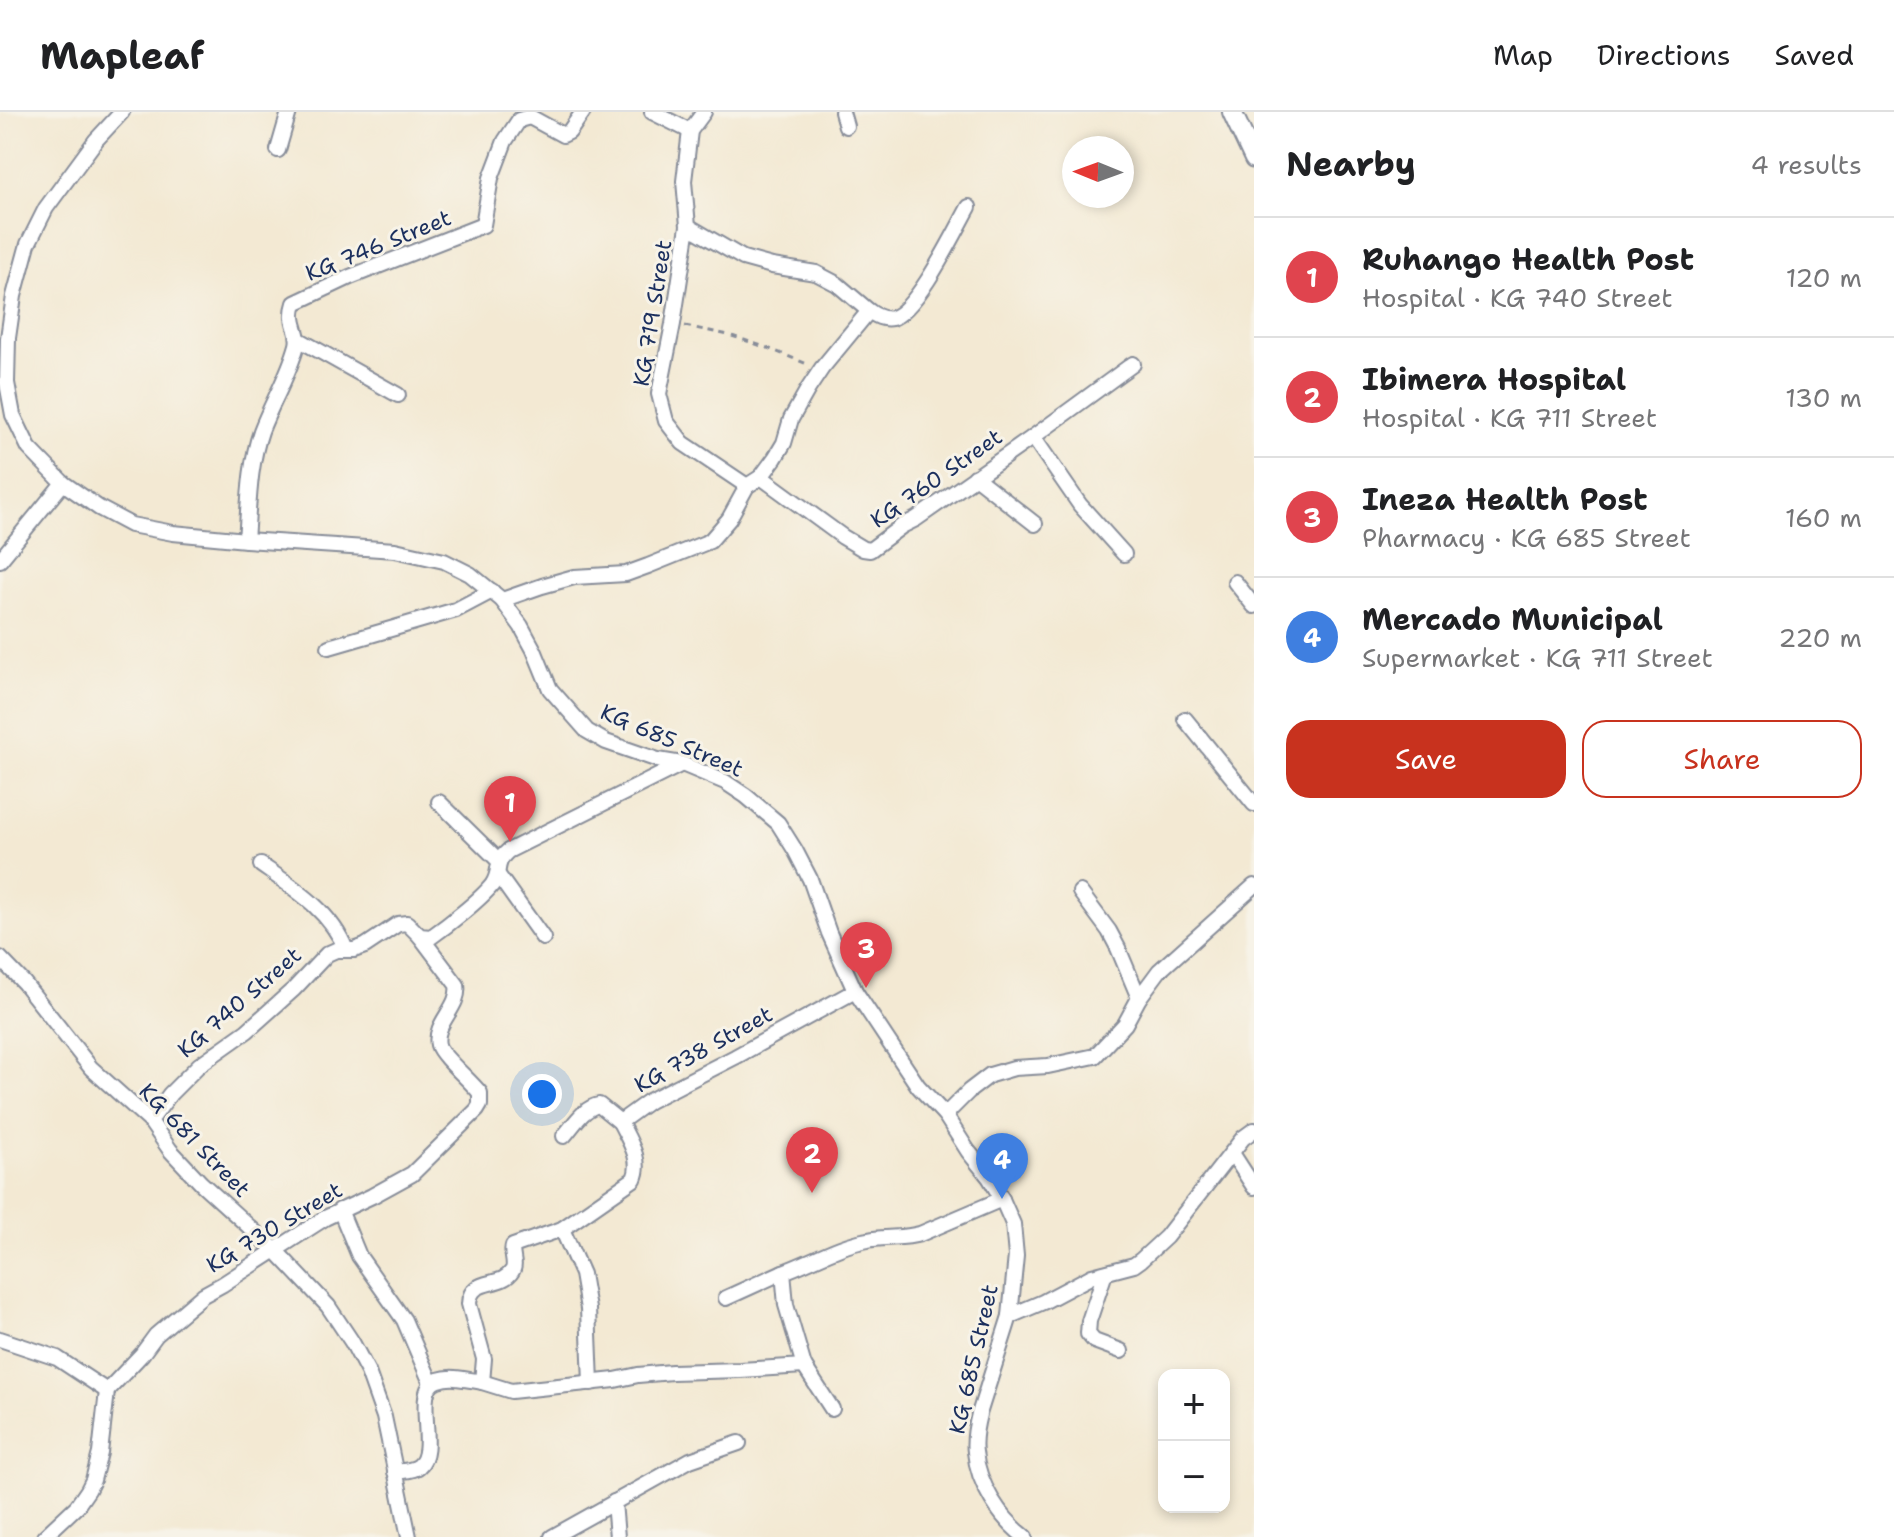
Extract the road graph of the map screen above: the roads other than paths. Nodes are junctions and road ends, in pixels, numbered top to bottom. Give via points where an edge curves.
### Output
1 (122, 112) edge
2 (289, 112) edge
3 (583, 112) edge
4 (652, 112) edge
5 (704, 112) edge
6 (1232, 112) edge
7 (690, 131) junction
8 (278, 150) dead end
9 (1254, 159) edge
10 (969, 207) dead end
11 (688, 226) junction
12 (869, 311) junction
13 (298, 339) junction
14 (1133, 364) dead end
15 (398, 395) dead end
16 (1033, 437) junction
17 (761, 477) junction
18 (975, 477) junction
19 (63, 483) junction
20 (747, 486) junction
21 (1035, 524) dead end
22 (246, 540) junction
23 (1124, 554) dead end
24 (0, 560) edge
25 (1235, 582) dead end
26 (497, 596) junction
27 (1254, 606) edge
28 (329, 647) dead end
29 (1185, 719) dead end
30 (682, 764) junction
31 (439, 802) dead end
32 (1254, 804) edge
33 (261, 865) dead end
34 (498, 868) junction
35 (1254, 886) edge
36 (1080, 892) dead end
37 (420, 936) junction
38 (543, 938) dead end
39 (346, 950) junction
40 (0, 958) edge
41 (855, 991) junction
42 (1139, 998) junction
43 (945, 1115) junction
44 (150, 1121) junction
45 (620, 1122) junction
46 (1254, 1130) edge
47 (564, 1136) dead end
48 (1232, 1153) junction
49 (1254, 1187) edge
50 (1002, 1199) junction
51 (340, 1210) junction
52 (562, 1229) junction
53 (276, 1251) junction
54 (783, 1272) junction
55 (1105, 1273) junction
56 (726, 1298) dead end
57 (1010, 1316) junction
58 (3, 1337) edge
59 (1121, 1351) dead end
60 (804, 1366) junction
61 (482, 1382) junction
62 (431, 1383) junction
63 (591, 1383) junction
64 (107, 1391) junction
65 (832, 1409) dead end
66 (739, 1443) dead end
67 (395, 1472) junction
68 (614, 1502) junction
69 (44, 1537) edge
70 (409, 1537) edge
71 (552, 1537) edge
72 (617, 1537) edge
73 (1025, 1537) edge

1 - 19 street, KG 685 Street via 46,208 28,244 14,296 7,383 13,415 29,448
2 - 8 street
3 - 13 street, KG 746 Street via 563,135 530,117 519,120 491,178 483,225 295,303
4 - 7 street
5 - 7 street, KG 719 Street
6 - 9 main road
7 - 11 street, KG 719 Street via 684,181
10 - 12 street via 910,305 890,319
11 - 12 street via 743,258 827,278
11 - 20 street, KG 719 Street via 659,394 666,421 683,443
12 - 17 street via 822,368
13 - 15 street
13 - 22 street, KG 746 Street via 253,457
14 - 16 street, KG 760 Street
16 - 18 street, KG 760 Street
16 - 23 street via 1080,505
17 - 18 street, KG 760 Street via 867,550
17 - 20 street
18 - 21 street
19 - 22 street, KG 685 Street via 131,525
19 - 24 street
20 - 26 street via 729,519 696,548 626,574 574,577
22 - 26 street, KG 685 Street via 395,550 444,561
25 - 27 street
26 - 28 street
26 - 30 street, KG 685 Street via 521,626 550,689 587,731 606,742
29 - 32 street
30 - 34 street via 508,851
30 - 41 street, KG 685 Street via 725,782 778,823 810,879
31 - 34 street
33 - 39 street via 310,900 336,929
34 - 37 street via 490,888 431,937
34 - 38 street
35 - 42 street via 1159,971
36 - 42 street via 1109,931
37 - 39 street, KG 740 Street via 403,923 365,946
37 - 51 street, KG 730 Street via 459,993 439,1031 438,1047 480,1093 480,1105 412,1174
39 - 44 street, KG 740 Street via 327,954 247,1031 189,1075
40 - 44 street, KG 681 Street via 91,1068
41 - 43 street, KG 685 Street via 918,1086
41 - 45 street, KG 738 Street via 649,1101
42 - 43 street via 1125,1024 1095,1056 990,1075
43 - 50 street, KG 685 Street
44 - 53 street, KG 681 Street via 201,1183
45 - 47 street via 599,1105 585,1111
45 - 52 street, KG 738 Street via 638,1172
46 - 48 street
48 - 49 street
48 - 55 street via 1166,1237 1134,1265
50 - 54 street via 920,1234 868,1240
50 - 57 street, KG 685 Street via 1013,1224 1016,1256
51 - 53 street, KG 730 Street
51 - 62 street via 359,1256 404,1320
52 - 61 street, KG 738 Street via 513,1246 511,1272 470,1294 484,1359
52 - 63 street via 582,1274
53 - 64 street, KG 730 Street via 203,1295 156,1335
53 - 67 street, KG 681 Street via 328,1306 352,1342 384,1417
54 - 56 street
54 - 60 street via 786,1305
55 - 57 street
55 - 59 street via 1088,1334
57 - 73 street, KG 685 Street via 979,1414 975,1452 982,1479 999,1509
58 - 64 street via 57,1358
60 - 63 street via 672,1372
60 - 65 street
61 - 62 street via 455,1377
61 - 63 street via 511,1391
62 - 67 street via 423,1464
64 - 69 street via 93,1480 77,1506
66 - 68 street via 690,1460
67 - 70 street, KG 681 Street
68 - 71 street
68 - 72 street

